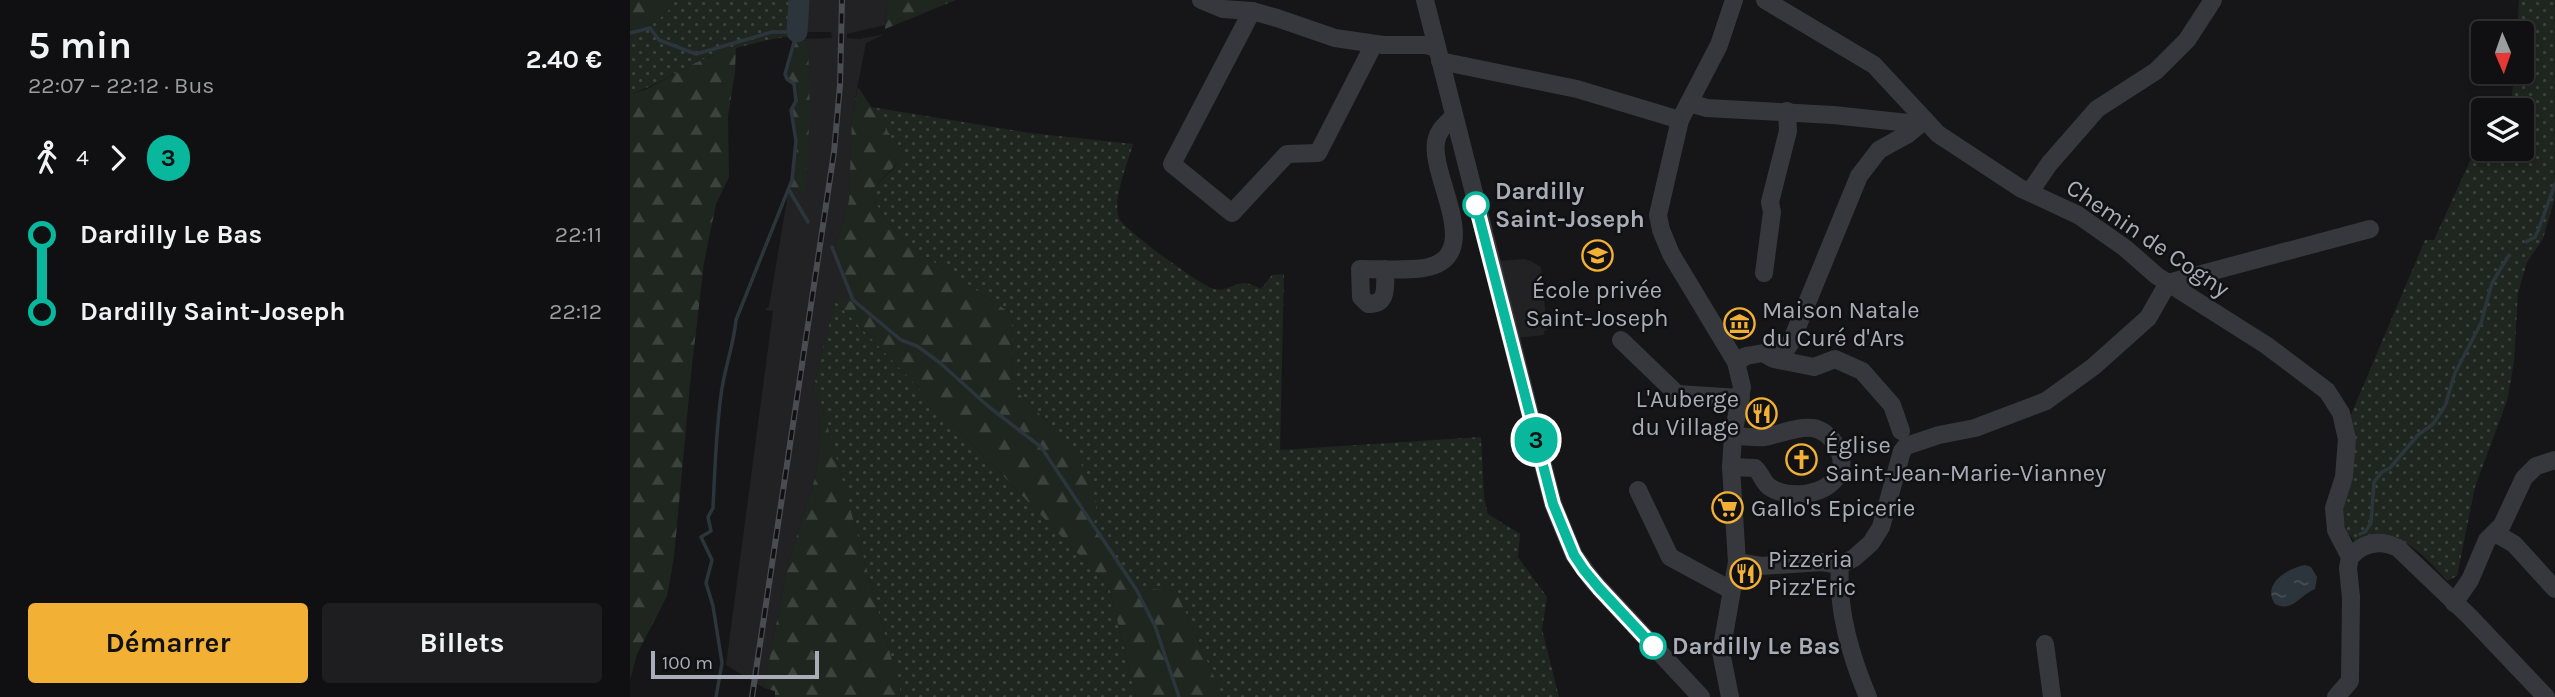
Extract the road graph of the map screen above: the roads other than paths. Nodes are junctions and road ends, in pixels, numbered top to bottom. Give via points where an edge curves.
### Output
1 (1201, 0) edge
2 (1425, 0) edge
3 (1734, 0) edge
4 (1765, 0) edge
5 (2213, 0) edge
6 (1252, 11) junction
7 (1374, 44) junction
8 (1439, 55) junction
9 (1689, 103) junction
10 (1787, 111) junction
11 (1454, 116) junction
12 (1680, 120) junction
13 (1922, 122) junction
14 (2030, 192) junction
15 (2370, 229) dead end
16 (1385, 269) dead end
17 (1764, 273) dead end
18 (2168, 283) junction
19 (1621, 340) dead end
20 (1769, 355) junction
21 (1736, 362) junction
22 (1741, 398) junction
23 (1901, 431) dead end
24 (1733, 436) junction
25 (2553, 455) edge
26 (1731, 467) junction
27 (1638, 490) dead end
28 (2495, 533) junction
29 (2350, 557) junction
30 (1737, 562) junction
31 (1840, 565) junction
32 (2555, 589) edge
33 (1731, 590) junction
34 (2454, 603) junction
35 (2045, 644) dead end
36 (2344, 694) edge
37 (1701, 697) edge
38 (1730, 697) edge
39 (1868, 697) edge
40 (2052, 697) edge
41 (2546, 697) edge

1 - 6 street via 1223,9
2 - 8 street
3 - 9 street
4 - 13 street, Chemin de Cogny via 1874,65
5 - 14 street via 2186,40 2156,71 2097,110
6 - 7 street via 1335,38
6 - 7 street via 1172,164 1232,214 1287,154 1318,153
7 - 8 street via 1426,45
8 - 11 street
8 - 12 street
9 - 10 street via 1707,108
9 - 12 street
10 - 13 street
10 - 17 street via 1788,131 1770,202
11 - 16 street via 1439,132 1436,145 1453,221 1451,251 1425,268
11 - 37 street via 1558,532 1599,588
12 - 21 street via 1659,203 1661,230
13 - 14 street, Chemin de Cogny
13 - 20 street via 1879,150 1858,176 1791,342
14 - 18 street, Chemin de Cogny via 2078,215
15 - 18 street
18 - 29 street, Chemin de Cogny via 2266,345 2335,400 2345,425 2347,452 2334,508 2336,530
18 - 31 street via 2148,318 2046,401 1975,428 1906,446 1881,527 1871,543
19 - 22 street via 1677,394
20 - 21 street via 1752,354
20 - 23 street via 1814,367 1835,359 1863,371 1892,405
21 - 22 street
22 - 24 street
24 - 26 street
24 - 26 street via 1765,437 1814,428 1825,432 1836,445 1841,461 1840,470 1825,487 1806,494 1768,487 1755,468
25 - 28 street via 2524,478
26 - 30 street
27 - 33 street via 1670,557
28 - 32 street via 2514,544
28 - 34 street
29 - 34 street via 2362,546 2386,543 2405,554
29 - 36 street via 2352,662
30 - 31 street
30 - 33 street
31 - 39 street via 1839,588
33 - 38 street via 1721,652
34 - 41 street
35 - 40 street

